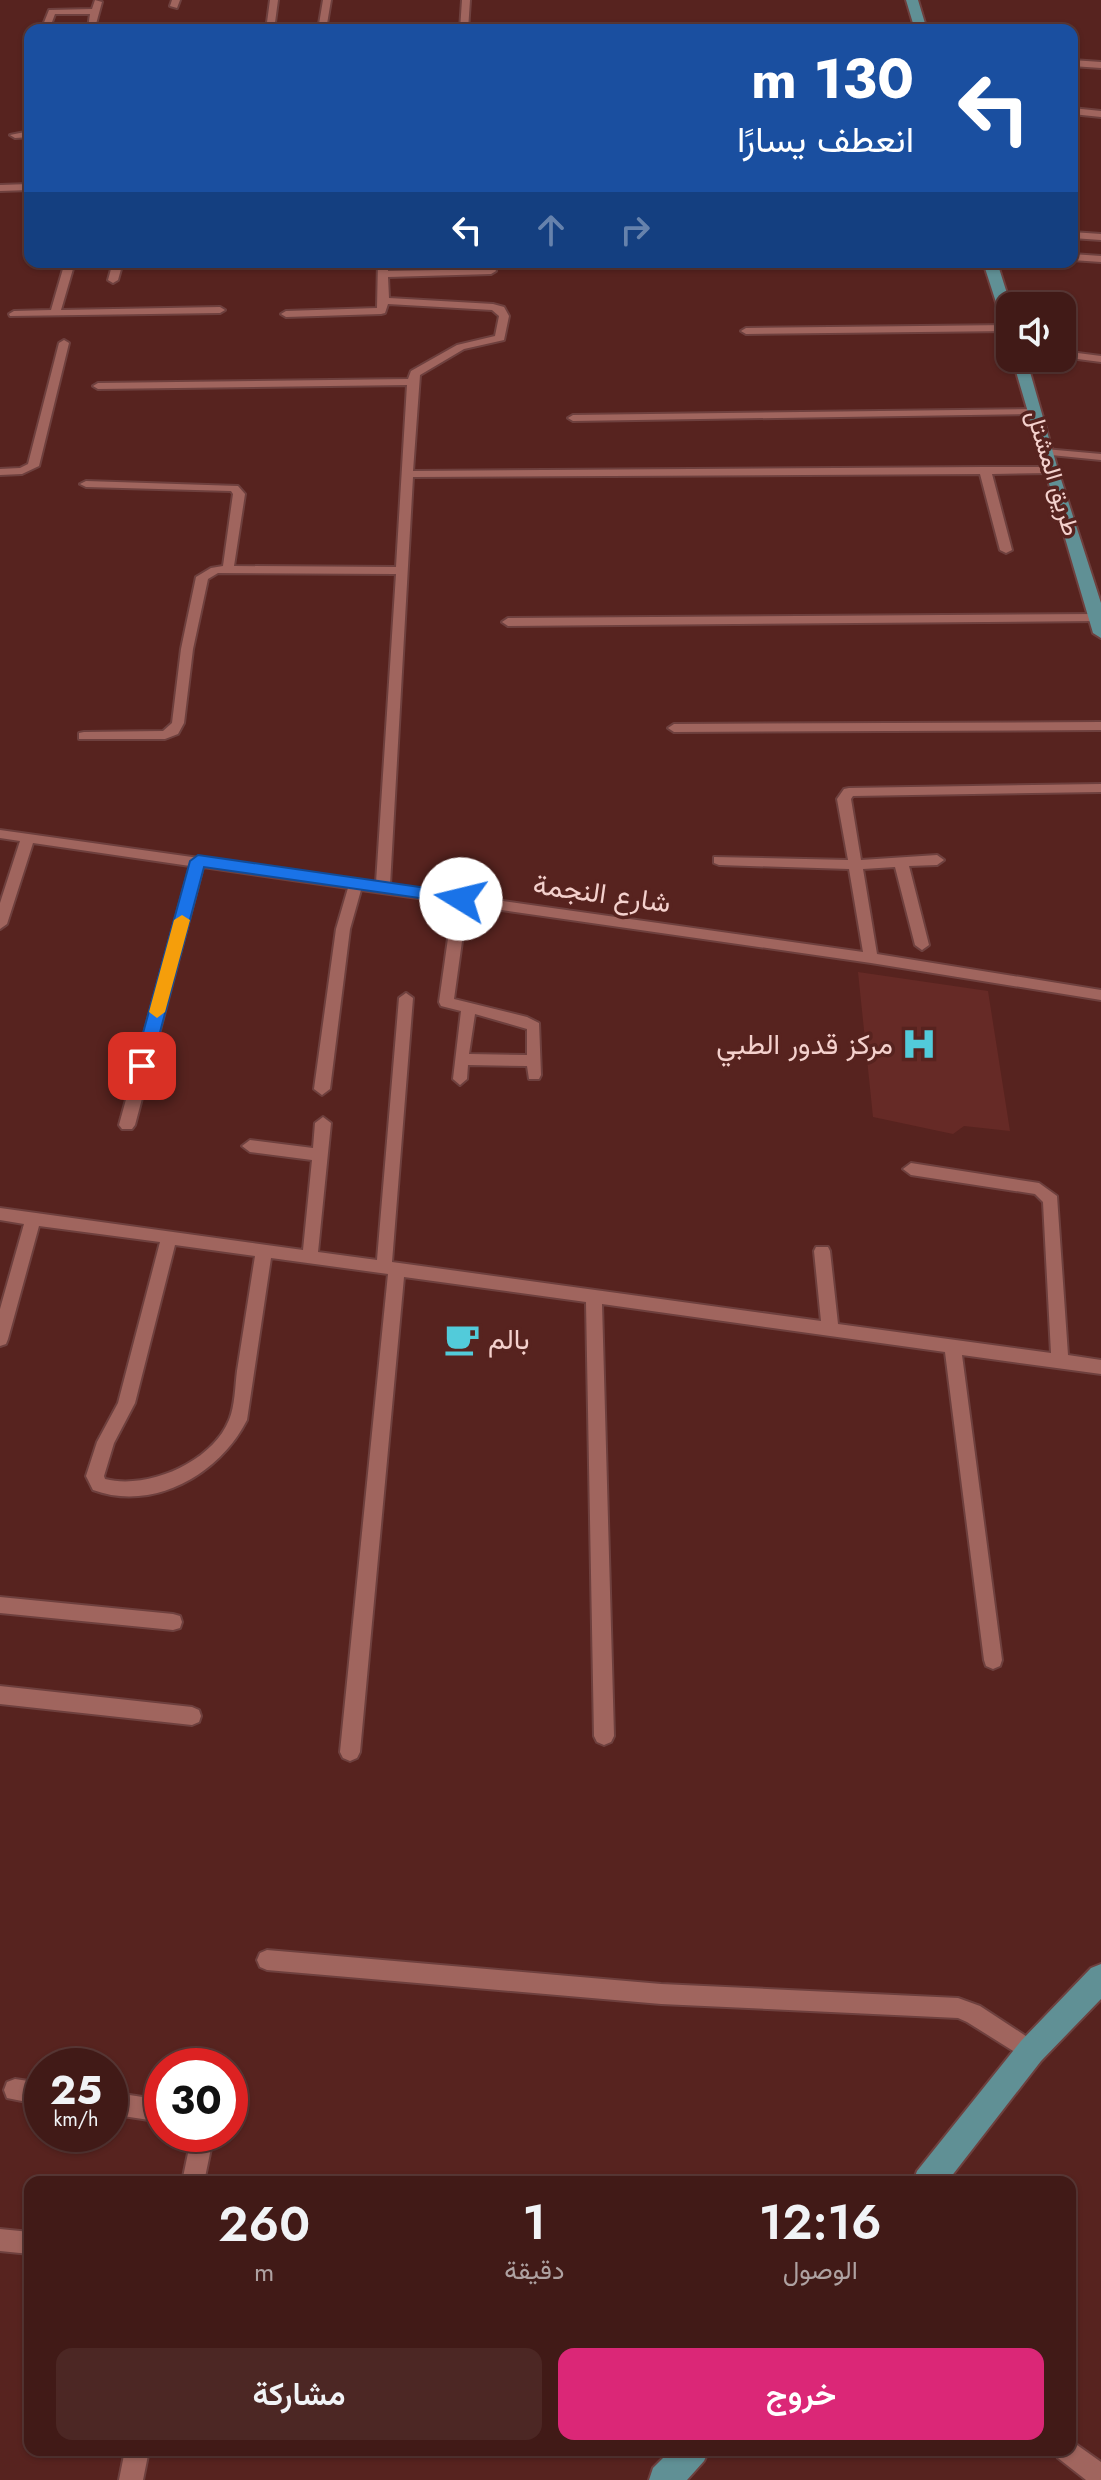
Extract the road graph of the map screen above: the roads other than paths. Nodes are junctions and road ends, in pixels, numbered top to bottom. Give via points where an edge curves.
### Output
1 (98, 0) edge
2 (274, 0) edge
3 (327, 0) edge
4 (466, 0) edge
5 (912, 0) edge
6 (95, 11) junction
7 (47, 24) edge
8 (92, 24) edge
9 (271, 24) edge
10 (323, 24) edge
11 (464, 24) edge
12 (919, 24) edge
13 (1078, 63) edge
14 (1101, 65) edge
15 (1078, 112) edge
16 (1101, 114) edge
17 (24, 134) edge
18 (15, 135) dead end
19 (24, 187) edge
20 (0, 188) edge
21 (1078, 235) edge
22 (1101, 237) edge
23 (1078, 257) edge
24 (1101, 259) edge
25 (68, 268) edge
26 (116, 268) edge
27 (382, 268) edge
28 (992, 268) edge
29 (491, 271) dead end
30 (113, 280) dead end
31 (999, 292) edge
32 (384, 301) junction
33 (220, 310) dead end
34 (55, 313) junction
35 (14, 314) dead end
36 (286, 314) dead end
37 (996, 326) edge
38 (746, 331) dead end
39 (64, 343) dead end
40 (1076, 356) edge
41 (1101, 359) edge
42 (1023, 372) edge
43 (413, 382) junction
44 (98, 386) dead end
45 (1034, 412) junction
46 (573, 418) dead end
47 (1045, 452) junction
48 (1101, 457) edge
49 (985, 470) junction
50 (1050, 470) junction
51 (0, 472) edge
52 (409, 474) junction
53 (86, 484) dead end
54 (1006, 550) dead end
55 (228, 569) junction
56 (402, 571) junction
57 (508, 622) dead end
58 (1098, 626) edge
59 (1101, 726) edge
60 (674, 728) dead end
61 (84, 736) dead end
62 (1101, 788) edge
63 (0, 834) edge
64 (28, 838) junction
65 (719, 860) dead end
66 (937, 860) dead end
67 (198, 861) junction
68 (901, 862) junction
69 (855, 865) junction
70 (356, 883) junction
71 (383, 887) junction
72 (461, 899) junction
73 (0, 924) edge
74 (922, 945) dead end
75 (871, 958) junction
76 (1101, 995) edge
77 (406, 998) dead end
78 (469, 1007) junction
79 (461, 1059) junction
80 (460, 1079) dead end
81 (322, 1089) dead end
82 (323, 1123) dead end
83 (127, 1125) dead end
84 (250, 1146) dead end
85 (320, 1155) junction
86 (911, 1169) dead end
87 (0, 1214) edge
88 (33, 1219) junction
89 (169, 1237) junction
90 (264, 1250) junction
91 (822, 1251) dead end
92 (310, 1256) junction
93 (390, 1268) junction
94 (594, 1297) junction
95 (830, 1331) junction
96 (0, 1339) edge
97 (953, 1349) junction
98 (1060, 1361) junction
99 (1101, 1367) edge
100 (0, 1605) edge
101 (173, 1622) dead end
102 (993, 1660) dead end
103 (0, 1695) edge
104 (192, 1716) dead end
105 (604, 1736) dead end
106 (350, 1752) dead end
107 (267, 1960) dead end
108 (1101, 1978) edge
109 (1031, 2051) junction
110 (15, 2090) dead end
111 (24, 2091) edge
112 (199, 2152) edge
113 (194, 2176) edge
114 (933, 2176) edge
115 (0, 2240) edge
116 (24, 2242) edge
117 (136, 2456) edge
118 (687, 2456) edge
119 (1074, 2456) edge
120 (1101, 2477) edge
121 (131, 2480) edge
122 (665, 2480) edge

1 - 6 street
2 - 9 street
3 - 10 street
4 - 11 street
5 - 12 main road
6 - 7 street via 52,12
6 - 8 street
13 - 14 street
15 - 16 street
17 - 18 street
19 - 20 street
21 - 22 street
23 - 24 street
25 - 34 street
26 - 30 street
27 - 29 street
27 - 32 street
28 - 31 main road
32 - 36 street via 376,313
32 - 43 street via 493,307 503,312 500,338 446,354 415,373
33 - 34 street
34 - 35 street
37 - 38 street
39 - 51 street via 33,466
40 - 41 street
42 - 45 main road, طريق المشتل
43 - 44 street
43 - 52 street
45 - 46 street
45 - 47 main road, طريق المشتل
47 - 48 street
47 - 50 main road, طريق المشتل
49 - 50 street
49 - 52 street
49 - 54 street
50 - 58 main road, طريق المشتل
52 - 56 street
53 - 55 street via 234,488 239,494
55 - 56 street
55 - 61 street via 202,577 173,731
56 - 71 street
57 - 58 street
59 - 60 street
62 - 69 street via 855,790 844,799
63 - 64 street, شارع النجمة
64 - 67 street, شارع النجمة
64 - 73 street
65 - 69 street
66 - 68 street
67 - 70 street, شارع النجمة
67 - 83 street
68 - 69 street
68 - 74 street
69 - 75 street
70 - 71 street, شارع النجمة
70 - 81 street via 343,929
71 - 72 street, شارع النجمة
72 - 75 street, شارع النجمة
72 - 78 street via 446,1002
75 - 76 street, شارع النجمة
77 - 93 street
78 - 79 street
78 - 79 street via 534,1027 534,1068
79 - 80 street
82 - 85 street
84 - 85 street
85 - 92 street
86 - 98 street via 1039,1189 1051,1200
87 - 88 street
88 - 89 street
88 - 96 street
89 - 90 street
89 - 90 street via 126,1403 95,1476 99,1485 111,1490 135,1491 168,1480 213,1456 231,1435 238,1420
90 - 92 street
91 - 95 street
92 - 93 street
93 - 94 street
93 - 106 street
94 - 95 street
94 - 105 street
95 - 97 street
97 - 98 street
97 - 102 street
98 - 99 street
100 - 101 street
103 - 104 street
107 - 109 street via 661,1994 958,2008
108 - 109 main road
109 - 114 main road
110 - 111 street
112 - 113 street
115 - 116 street
117 - 121 street
118 - 122 main road
119 - 120 street

